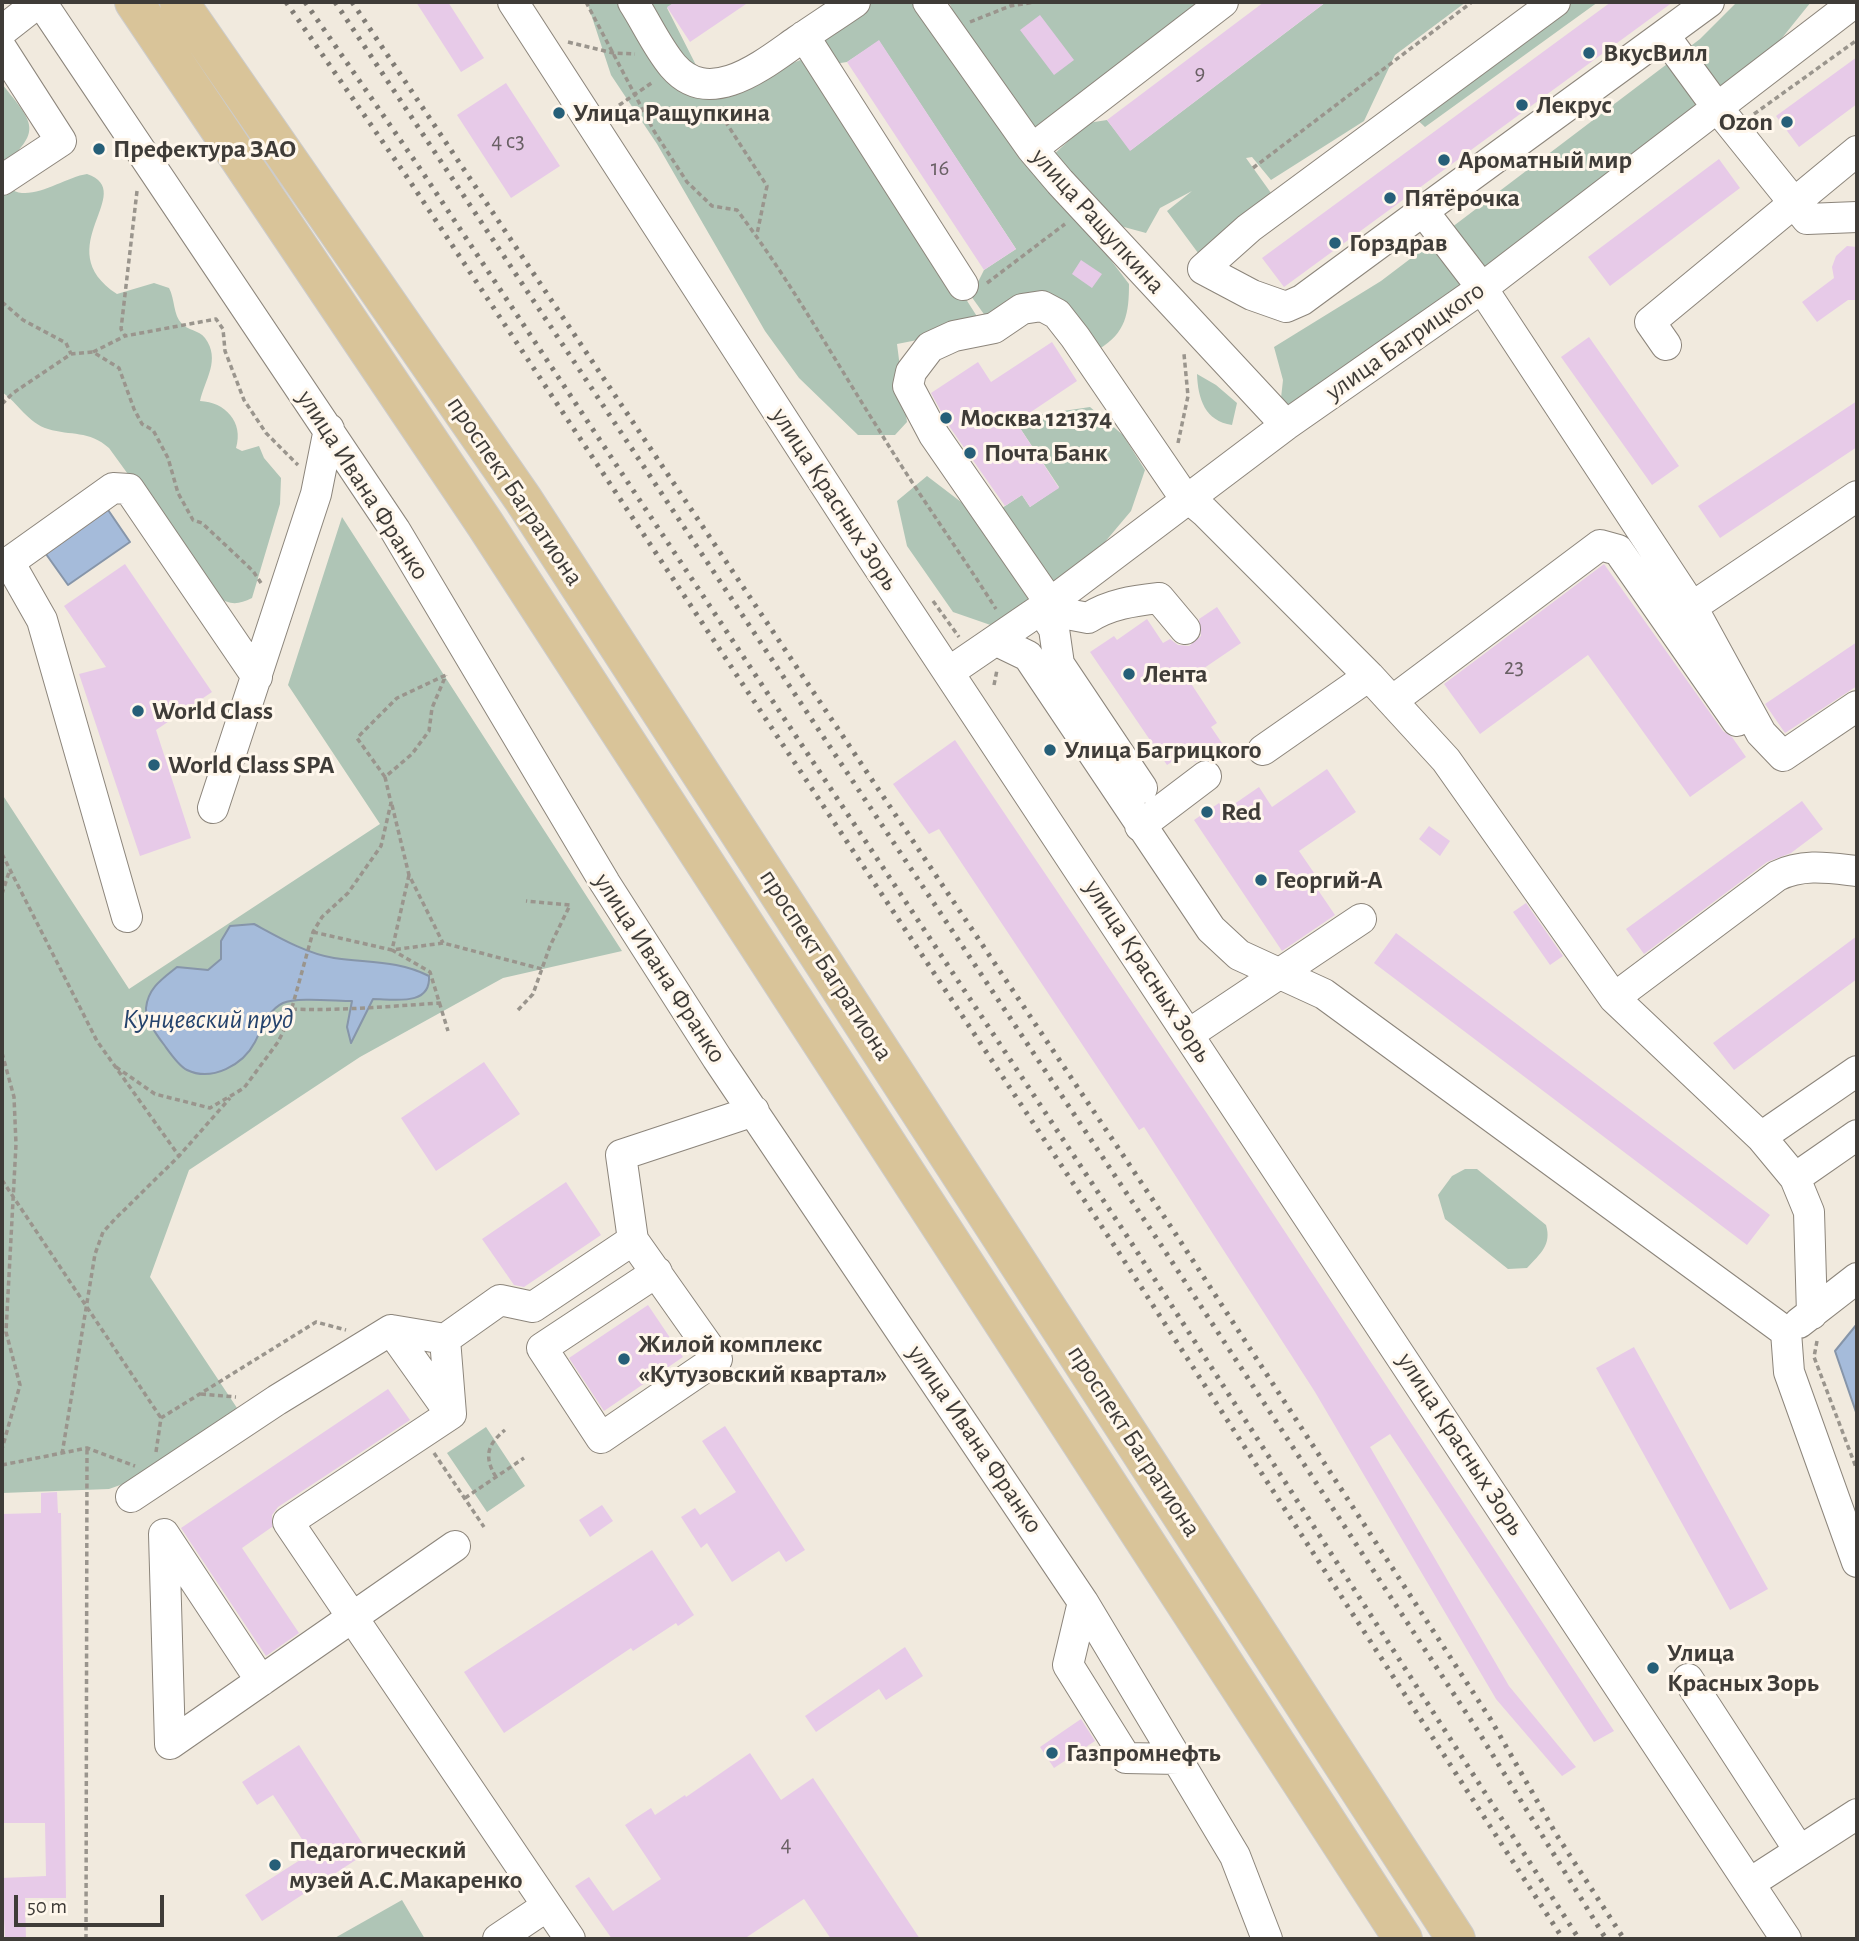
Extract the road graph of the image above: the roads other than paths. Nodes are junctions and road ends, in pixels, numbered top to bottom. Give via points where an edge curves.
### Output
1 (40, 2) edge
2 (134, 2) edge
3 (179, 2) edge
4 (513, 2) edge
5 (633, 2) edge
6 (855, 2) edge
7 (928, 2) edge
8 (1223, 2) edge
9 (1555, 2) edge
10 (1709, 2) edge
11 (1855, 2) edge
12 (1818, 13) edge
13 (2, 30) edge
14 (1664, 35) junction
15 (804, 36) junction
16 (2, 49) edge
17 (1716, 106) junction
18 (1032, 149) junction
19 (1857, 151) edge
20 (2, 180) edge
21 (1793, 203) junction
22 (1423, 211) junction
23 (1857, 217) edge
24 (1203, 269) junction
25 (963, 285) road end
26 (1482, 288) junction
27 (1176, 307) junction
28 (1666, 345) dead end
29 (1286, 425) junction
30 (330, 429) junction
31 (1857, 496) edge
32 (1189, 500) junction
33 (1049, 603) junction
34 (1692, 607) junction
35 (999, 629) junction
36 (1185, 629) dead end
37 (949, 672) junction
38 (1368, 676) junction
39 (257, 677) junction
40 (1392, 701) junction
41 (1857, 706) edge
42 (1263, 750) dead end
43 (1761, 756) dead end
44 (1206, 776) dead end
45 (1142, 788) dead end
46 (213, 808) dead end
47 (1140, 826) junction
48 (1857, 871) edge
49 (127, 917) dead end
50 (1362, 919) dead end
51 (1277, 975) junction
52 (1614, 998) junction
53 (1189, 1034) junction
54 (1857, 1072) edge
55 (754, 1111) junction
56 (1857, 1135) edge
57 (1761, 1137) junction
58 (1795, 1178) junction
59 (634, 1240) junction
60 (657, 1272) junction
61 (1857, 1278) edge
62 (1815, 1323) junction
63 (391, 1330) junction
64 (1786, 1332) junction
65 (445, 1339) junction
66 (451, 1414) junction
67 (131, 1497) dead end
68 (455, 1546) dead end
69 (1857, 1562) edge
70 (1083, 1602) junction
71 (353, 1618) junction
72 (1688, 1679) dead end
73 (261, 1681) junction
74 (1179, 1759) junction
75 (1857, 1814) edge
76 (1799, 1850) junction
77 (1750, 1883) junction
78 (547, 1906) junction
79 (498, 1939) edge
80 (570, 1939) edge
81 (1267, 1939) edge
82 (1404, 1939) edge
83 (1457, 1939) edge
84 (1786, 1939) edge

1 - 13 street
1 - 30 street, улица Ивана Франко
2 - 82 main road, проспект Багратиона via 485,524
3 - 83 main road, проспект Багратиона via 523,499
4 - 37 street, улица Красных Зорь
5 - 15 street via 670,61 700,82 724,83 746,76
6 - 15 street
7 - 18 street, улица Ращупкина
8 - 18 street
9 - 24 street via 1249,228
10 - 14 street
11 - 12 street, улица Багрицкого
12 - 17 street, улица Багрицкого
14 - 17 street
14 - 22 street
15 - 25 street
16 - 20 street via 61,141
17 - 21 street
17 - 26 street, улица Багрицкого
18 - 27 street, улица Ращупкина
19 - 21 street
21 - 23 street via 1807,219
21 - 28 street via 1650,322
22 - 24 street via 1286,307
22 - 26 street
24 - 27 street
26 - 29 street, улица Багрицкого
26 - 34 street
27 - 29 street, улица Ращупкина
29 - 32 street, улица Багрицкого
30 - 39 street via 316,494
30 - 55 street, улица Ивана Франко via 605,883
31 - 34 street
32 - 33 street, улица Багрицкого
32 - 33 street via 1057,314 1042,306 1022,309 994,328 954,336 930,347 911,372 908,386 934,435
32 - 38 street
33 - 35 street, улица Багрицкого
33 - 36 street via 1088,618 1126,602 1159,598
33 - 45 street via 1059,664
34 - 41 street via 1761,733 1783,756
35 - 37 street, улица Багрицкого
35 - 47 street via 1028,656
37 - 53 street, улица Красных Зорь
38 - 40 street
38 - 42 street
39 - 46 street
39 - 49 street via 129,489 113,488 12,560 42,620
40 - 43 street via 1600,545 1618,550
40 - 52 street via 1446,760
44 - 47 street
47 - 51 street via 1211,929 1239,955
48 - 52 street via 1806,867 1777,876
50 - 51 street
51 - 53 street
51 - 64 street via 1324,994
52 - 57 street
53 - 77 street, улица Красных Зорь
54 - 57 street
55 - 59 street via 621,1155
55 - 70 street, улица Ивана Франко
56 - 58 street
57 - 58 street
58 - 62 street via 1809,1212
59 - 60 street
59 - 65 street via 533,1307 500,1300
60 - 60 street via 717,1359 601,1438 542,1348
61 - 62 street
62 - 64 street
63 - 65 street
63 - 66 street
63 - 67 street
64 - 69 street via 1789,1372
65 - 66 street
66 - 71 street via 288,1522
68 - 71 street
70 - 74 street, улица Ивана Франко
70 - 74 street via 1068,1665 1126,1758
71 - 73 street
71 - 78 street
72 - 76 street
73 - 73 street via 253,1669 164,1534 170,1744
74 - 81 street, улица Ивана Франко via 1235,1856
75 - 76 street
76 - 77 street
77 - 84 street, улица Красных Зорь
78 - 79 street
78 - 80 street

